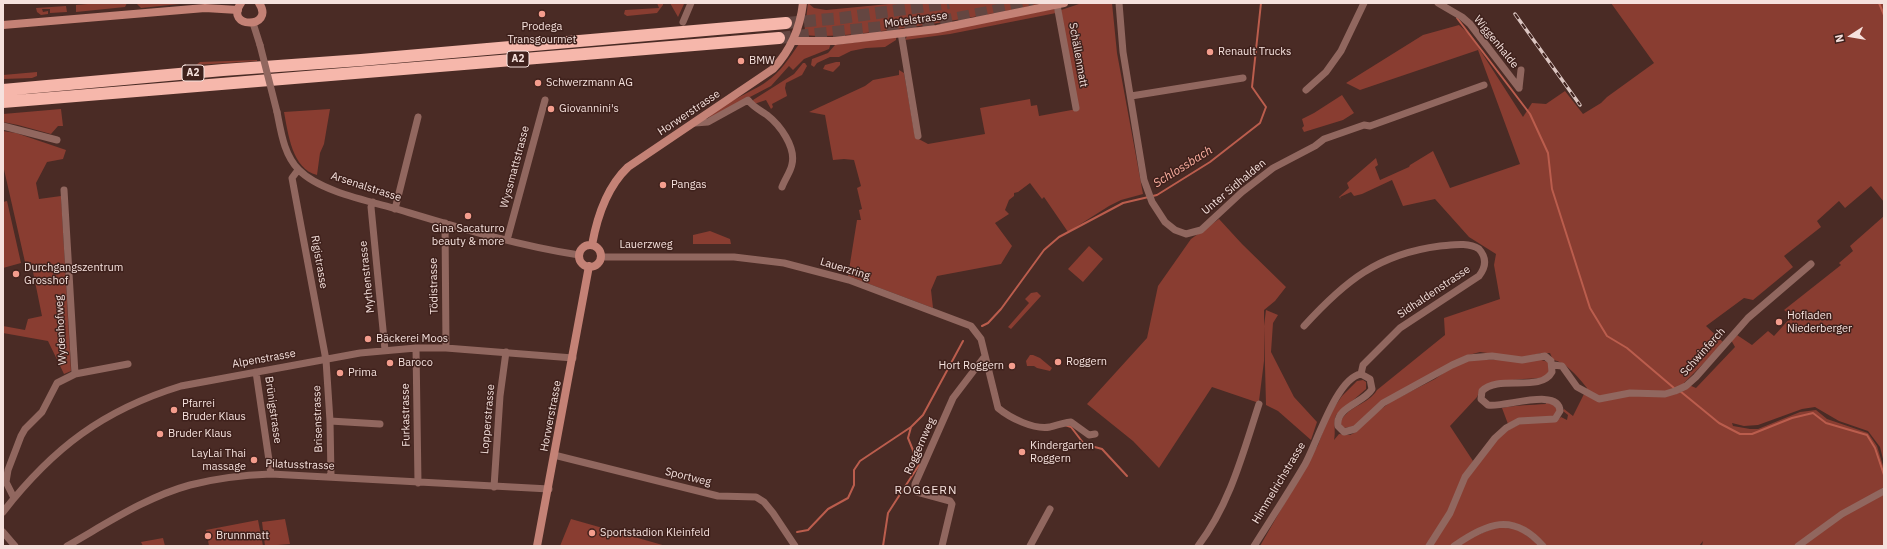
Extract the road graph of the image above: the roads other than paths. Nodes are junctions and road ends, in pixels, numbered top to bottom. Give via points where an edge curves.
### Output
1 (691, 3) edge
2 (803, 3) edge
3 (1118, 3) edge
4 (1364, 3) edge
5 (262, 4) edge
6 (1061, 4) edge
7 (1441, 5) edge
8 (239, 7) edge
9 (683, 22) dead end
10 (253, 23) junction
11 (786, 23) tunnel mouth
12 (3, 25) edge
13 (901, 33) junction
14 (779, 38) tunnel mouth
15 (794, 41) junction
16 (1521, 70) dead end
17 (1242, 78) dead end
18 (3, 85) edge
19 (1484, 85) dead end
20 (25, 88) junction
21 (3, 90) edge
22 (1306, 90) dead end
23 (1131, 96) junction
24 (35, 99) junction
25 (545, 100) dead end
26 (3, 102) edge
27 (3, 106) edge
28 (1076, 108) dead end
29 (418, 117) dead end
30 (695, 123) junction
31 (3, 126) edge
32 (918, 136) dead end
33 (57, 140) dead end
34 (298, 170) junction
35 (782, 186) dead end
36 (64, 190) dead end
37 (373, 202) junction
38 (395, 209) junction
39 (445, 223) junction
40 (507, 240) junction
41 (592, 245) junction
42 (580, 255) junction
43 (690, 256) joint
44 (601, 257) junction
45 (1811, 264) dead end
46 (589, 266) junction
47 (1304, 326) dead end
48 (416, 348) junction
49 (446, 348) junction
50 (385, 350) junction
51 (506, 352) junction
52 (985, 356) junction
53 (573, 358) junction
54 (326, 360) junction
55 (128, 364) dead end
56 (1553, 365) junction
57 (256, 372) junction
58 (75, 374) junction
59 (1361, 374) junction
60 (1259, 404) dead end
61 (330, 421) junction
62 (380, 424) dead end
63 (1095, 434) dead end
64 (554, 455) junction
65 (271, 474) junction
66 (331, 478) junction
67 (5, 479) edge
68 (418, 482) junction
69 (494, 487) junction
70 (549, 489) junction
71 (1884, 490) edge
72 (14, 498) junction
73 (1050, 509) dead end
74 (3, 512) edge
75 (3, 532) edge
76 (15, 546) edge
77 (67, 546) edge
78 (537, 546) edge
79 (795, 546) edge
80 (942, 546) edge
81 (1030, 546) edge
82 (1198, 546) edge
83 (1254, 546) edge
84 (1430, 546) edge
85 (1454, 546) edge
86 (1543, 546) edge
87 (1798, 546) edge

1 - 9 street
2 - 15 street, Horwerstrasse
3 - 23 street, Unter Sidhalden
4 - 22 street via 1341,51 1326,72
5 - 10 street via 261,16
6 - 13 street, Motelstrasse via 937,29
6 - 28 street, Schällenmatt
7 - 16 street, Wiggenhalde via 1470,24 1519,88
8 - 10 street via 239,17 243,22
8 - 12 street
10 - 34 street, Arsenalstrasse, bridge via 288,153
11 - 20 highway, A2
13 - 15 street, Motelstrasse via 835,41
13 - 32 street
14 - 24 highway, A2
15 - 30 street, Horwerstrasse via 773,69
17 - 23 street
18 - 20 highway
19 - 23 street, Unter Sidhalden via 1370,126 1324,139 1283,162 1254,182 1209,223 1196,232 1186,234 1175,230 1163,219 1150,197 1143,172
20 - 21 highway, A2
24 - 26 highway, A2
24 - 27 highway
25 - 40 street, Wyssmattstrasse
29 - 38 street
30 - 35 street via 712,121 748,100 775,122 792,150 792,164
30 - 41 street, Horwerstrasse via 621,174 596,225
31 - 33 street via 11,126
34 - 37 street, Arsenalstrasse via 315,182
34 - 54 street, Rigistrasse via 292,178
36 - 58 street, Wydenhofweg
37 - 38 street, Arsenalstrasse
37 - 50 street, Mythenstrasse via 371,207
38 - 39 street, Arsenalstrasse
39 - 40 street, Arsenalstrasse
39 - 49 street, Tödistrasse
40 - 42 street, Arsenalstrasse
41 - 42 street via 584,247
41 - 44 street via 600,250
42 - 46 street via 583,264
43 - 44 street, Lauerzweg
43 - 52 street, Lauerzring via 734,257 776,262 849,280 971,326 981,339
44 - 46 street via 596,265
45 - 56 street, Schwinferch via 1748,318 1696,378 1675,391 1665,394 1630,393 1599,399 1577,387 1562,366
46 - 53 street, Horwerstrasse
47 - 59 street, Sidhaldenstrasse via 1343,286 1383,261 1433,247 1466,245 1479,249 1485,261 1484,270 1479,276 1400,328 1363,366
48 - 49 street, Alpenstrasse
48 - 50 street, Alpenstrasse
48 - 68 street, Furkastrasse
49 - 51 street, Alpenstrasse
50 - 54 street, Alpenstrasse
51 - 53 street, Alpenstrasse
51 - 69 street, Lopperstrasse via 500,396
52 - 63 street via 998,408 1040,427 1071,422 1089,435
52 - 80 street, Roggernweg via 953,398 915,484 917,492 950,501 952,504
53 - 64 street, Horwerstrasse
54 - 57 street, Alpenstrasse
54 - 61 street, Brisenstrasse
55 - 58 street
56 - 59 street, Schwinferch via 1549,358 1542,356 1518,360 1482,356 1462,360 1383,403 1355,429 1344,432 1338,426 1340,415 1372,389 1370,379
56 - 84 street via 1551,374 1544,380 1494,385 1482,391 1481,398 1488,405 1507,405 1543,398 1556,402 1560,411 1555,419 1519,421 1495,438 1465,477 1450,513
57 - 65 street, Brünigstrasse
57 - 72 street, Alpenstrasse via 181,386 112,414 65,445
58 - 67 street via 57,383 42,412 24,428
59 - 83 street, Himmelrichstrasse via 1353,378 1331,406 1305,464
60 - 82 street via 1220,512
61 - 62 street
61 - 66 street, Brisenstrasse
64 - 70 street, Horwerstrasse
64 - 79 street, Sportweg via 718,496 756,497 773,513
65 - 66 street, Pilatusstrasse
65 - 77 street, Pilatusstrasse via 242,475 188,485 140,505
66 - 68 street, Pilatusstrasse
67 - 72 street
68 - 69 street, Pilatusstrasse
69 - 70 street, Pilatusstrasse
70 - 78 street, Horwerstrasse
71 - 87 street via 1842,514
72 - 74 street, Alpenstrasse
73 - 81 street
75 - 76 street
85 - 86 street via 1477,531 1498,524 1524,529

